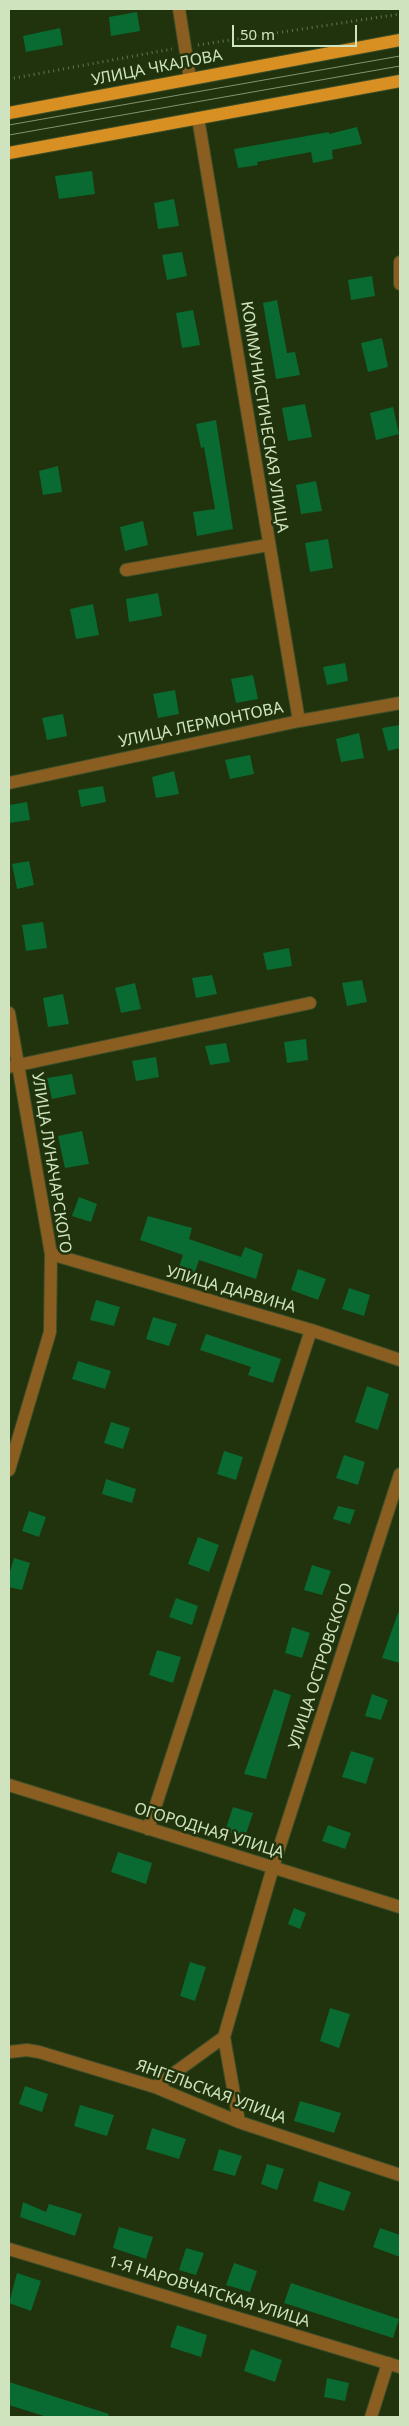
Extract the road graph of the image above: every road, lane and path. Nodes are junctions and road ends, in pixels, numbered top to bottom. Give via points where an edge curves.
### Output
1 (179, 9) edge
2 (400, 14) edge
3 (400, 40) edge
4 (185, 47) junction
5 (9, 79) edge
6 (190, 79) junction
7 (400, 81) edge
8 (9, 113) edge
9 (198, 118) junction
10 (9, 153) edge
11 (400, 262) edge
12 (400, 284) edge
13 (268, 545) junction
14 (126, 570) dead end
15 (400, 703) edge
16 (299, 721) junction
17 (9, 783) edge
18 (310, 1003) dead end
19 (9, 1013) edge
20 (14, 1066) edge
21 (51, 1254) junction
22 (311, 1330) junction
23 (400, 1360) edge
24 (9, 1470) edge
25 (400, 1474) edge
26 (9, 1785) edge
27 (148, 1828) junction
28 (273, 1868) junction
29 (400, 1907) edge
30 (224, 2037) junction
31 (9, 2052) edge
32 (155, 2087) junction
33 (239, 2122) junction
34 (400, 2175) edge
35 (9, 2249) edge
36 (394, 2365) edge
37 (371, 2417) edge

1 - 4 street
2 - 4 path
3 - 6 main road, УЛИЦА ЧКАЛОВА
4 - 5 path
4 - 6 street
6 - 8 main road, УЛИЦА ЧКАЛОВА
7 - 9 main road
9 - 10 main road
9 - 13 street, КОММУНИСТИЧЕСКАЯ УЛИЦА
11 - 12 street
13 - 14 street
13 - 16 street, КОММУНИСТИЧЕСКАЯ УЛИЦА
15 - 16 street, УЛИЦА ЛЕРМОНТОВА
16 - 17 street, УЛИЦА ЛЕРМОНТОВА
18 - 20 street, УЛИЦА ЛУНАЧАРСКОГО
19 - 20 street, УЛИЦА ЛУНАЧАРСКОГО
20 - 21 street, УЛИЦА ЛУНАЧАРСКОГО
21 - 22 street, УЛИЦА ДАРВИНА
21 - 24 street, УЛИЦА ЛУНАЧАРСКОГО via 50,1332
22 - 23 street, УЛИЦА ДАРВИНА
22 - 27 street
25 - 28 street, УЛИЦА ОСТРОВСКОГО
26 - 27 street, ОГОРОДНАЯ УЛИЦА
27 - 28 street, ОГОРОДНАЯ УЛИЦА
28 - 29 street, ОГОРОДНАЯ УЛИЦА
28 - 30 street, УЛИЦА ОСТРОВСКОГО
30 - 32 street
30 - 33 street
31 - 32 street, ЯНГЕЛЬСКАЯ УЛИЦА via 39,2052
32 - 33 street, ЯНГЕЛЬСКАЯ УЛИЦА
33 - 34 street, ЯНГЕЛЬСКАЯ УЛИЦА
35 - 36 street, 1-Я НАРОВЧАТСКАЯ УЛИЦА
36 - 37 street

